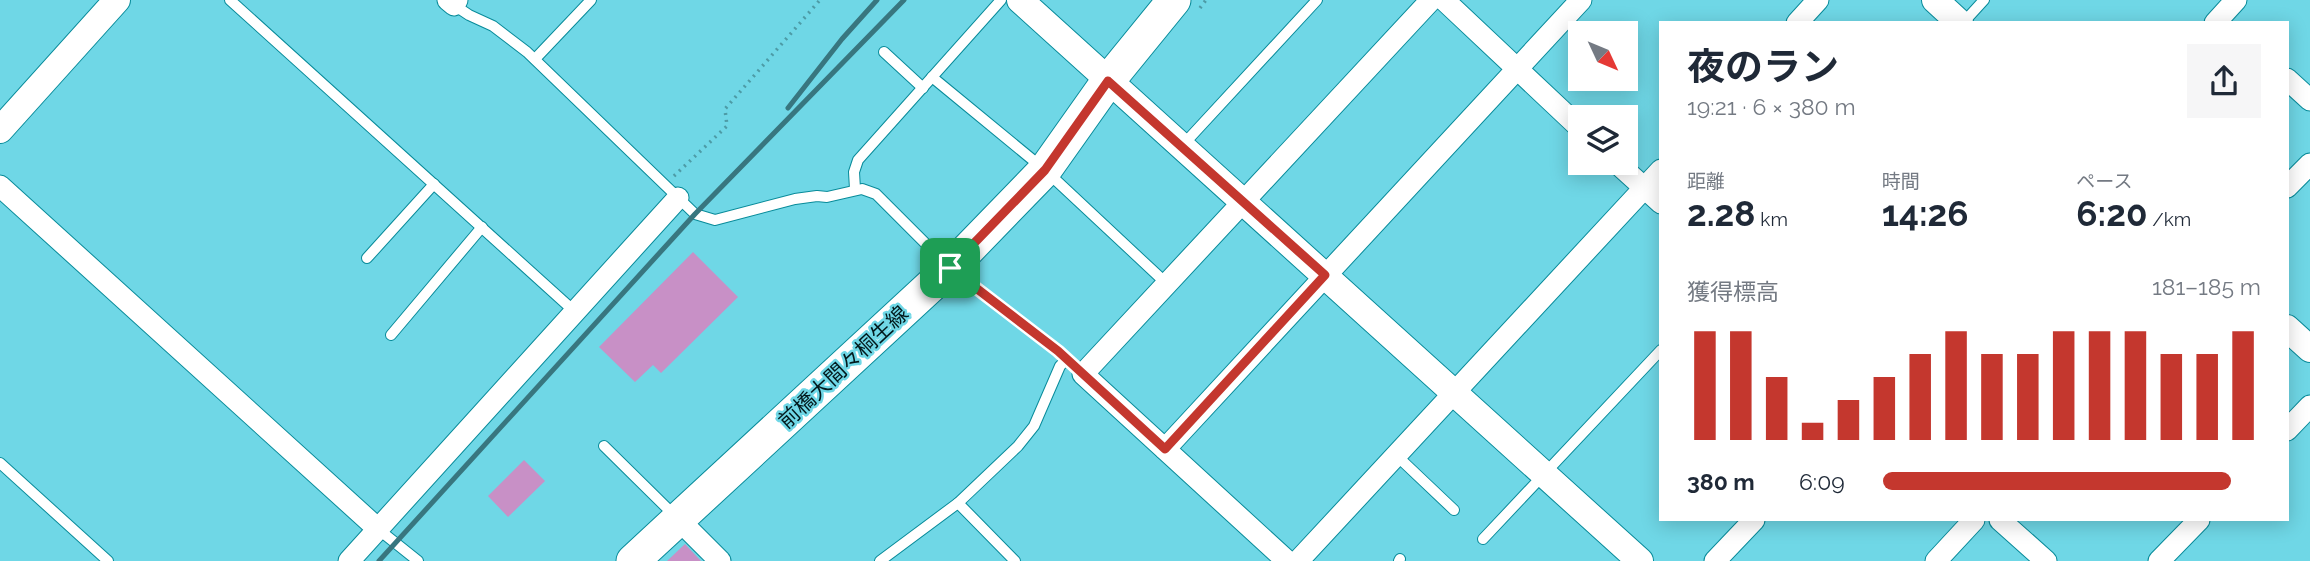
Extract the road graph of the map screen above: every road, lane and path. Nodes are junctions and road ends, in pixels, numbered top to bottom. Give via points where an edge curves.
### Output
1 (117, 0) edge
2 (230, 0) edge
3 (590, 0) edge
4 (820, 0) edge
5 (1002, 0) edge
6 (1020, 0) edge
7 (1174, 0) edge
8 (1317, 0) edge
9 (1431, 0) edge
10 (1444, 0) edge
11 (1581, 0) edge
12 (1818, 0) edge
13 (1935, 0) edge
14 (1984, 0) edge
15 (2236, 0) edge
16 (453, 2) edge
17 (1799, 21) edge
18 (1960, 21) edge
19 (1964, 21) edge
20 (2221, 21) edge
21 (884, 52) dead end
22 (535, 59) junction
23 (1517, 69) junction
24 (932, 77) junction
25 (1108, 81) junction
26 (2289, 81) edge
27 (923, 88) junction
28 (2310, 100) edge
29 (1568, 117) edge
30 (0, 130) edge
31 (1182, 146) junction
32 (2310, 163) edge
33 (1045, 170) junction
34 (1659, 172) edge
35 (1630, 175) edge
36 (435, 184) junction
37 (2289, 185) edge
38 (0, 186) edge
39 (1644, 188) junction
40 (855, 189) junction
41 (671, 191) junction
42 (1659, 201) edge
43 (1244, 202) junction
44 (482, 228) junction
45 (367, 258) dead end
46 (950, 268) junction
47 (1325, 275) junction
48 (1167, 284) junction
49 (574, 311) junction
50 (2289, 330) edge
51 (391, 335) dead end
52 (2310, 349) edge
53 (1659, 352) edge
54 (1067, 359) junction
55 (1083, 374) junction
56 (1454, 392) junction
57 (2310, 406) edge
58 (2289, 428) edge
59 (604, 446) dead end
60 (1165, 449) junction
61 (1396, 455) junction
62 (0, 463) edge
63 (1545, 474) junction
64 (958, 503) junction
65 (1454, 510) dead end
66 (679, 520) junction
67 (1753, 521) edge
68 (1973, 521) edge
69 (2001, 521) edge
70 (2198, 521) edge
71 (378, 529) junction
72 (1483, 539) dead end
73 (108, 561) edge
74 (349, 561) edge
75 (418, 561) edge
76 (633, 561) edge
77 (720, 561) edge
78 (880, 561) edge
79 (1015, 561) edge
80 (1287, 561) edge
81 (1298, 561) edge
82 (1640, 561) edge
83 (1715, 561) edge
84 (1936, 561) edge
85 (2046, 561) edge
86 (2159, 561) edge

1 - 30 street
2 - 36 lane
3 - 22 lane
4 - 41 path via 725,109 727,126
5 - 24 lane
6 - 25 street
7 - 25 main road, 前橋大間々桐生線
8 - 31 lane
9 - 43 street
10 - 23 street
11 - 23 street
12 - 17 street
13 - 18 street
14 - 19 lane
15 - 20 street
16 - 22 lane
21 - 27 lane
22 - 41 lane
23 - 29 street
23 - 47 street
24 - 27 lane
24 - 33 lane
25 - 31 street
25 - 33 main road, 前橋大間々桐生線
26 - 28 street
27 - 40 lane via 858,160
31 - 43 street
32 - 37 street
33 - 46 main road, 前橋大間々桐生線
33 - 48 lane
34 - 39 street
35 - 39 street
36 - 44 lane
36 - 45 lane
38 - 71 street
39 - 42 street
39 - 56 street
40 - 41 lane via 715,220 695,214
40 - 46 lane via 876,194
41 - 49 street
43 - 47 street
43 - 48 street
44 - 49 lane
44 - 51 lane
46 - 54 lane
46 - 66 main road, 前橋大間々桐生線
47 - 56 street
47 - 60 street
48 - 55 street
49 - 71 street
50 - 52 street
53 - 63 lane
54 - 55 lane
54 - 64 lane via 1034,426
55 - 60 street
56 - 61 street
56 - 63 street
57 - 58 street
59 - 66 lane
60 - 80 street
61 - 65 lane
61 - 81 street
62 - 73 lane
63 - 72 lane
63 - 82 street
64 - 78 lane
64 - 79 lane
66 - 76 main road, 前橋大間々桐生線
66 - 77 street
67 - 83 street
68 - 84 street
69 - 85 street
70 - 86 street
71 - 74 street
71 - 75 lane

